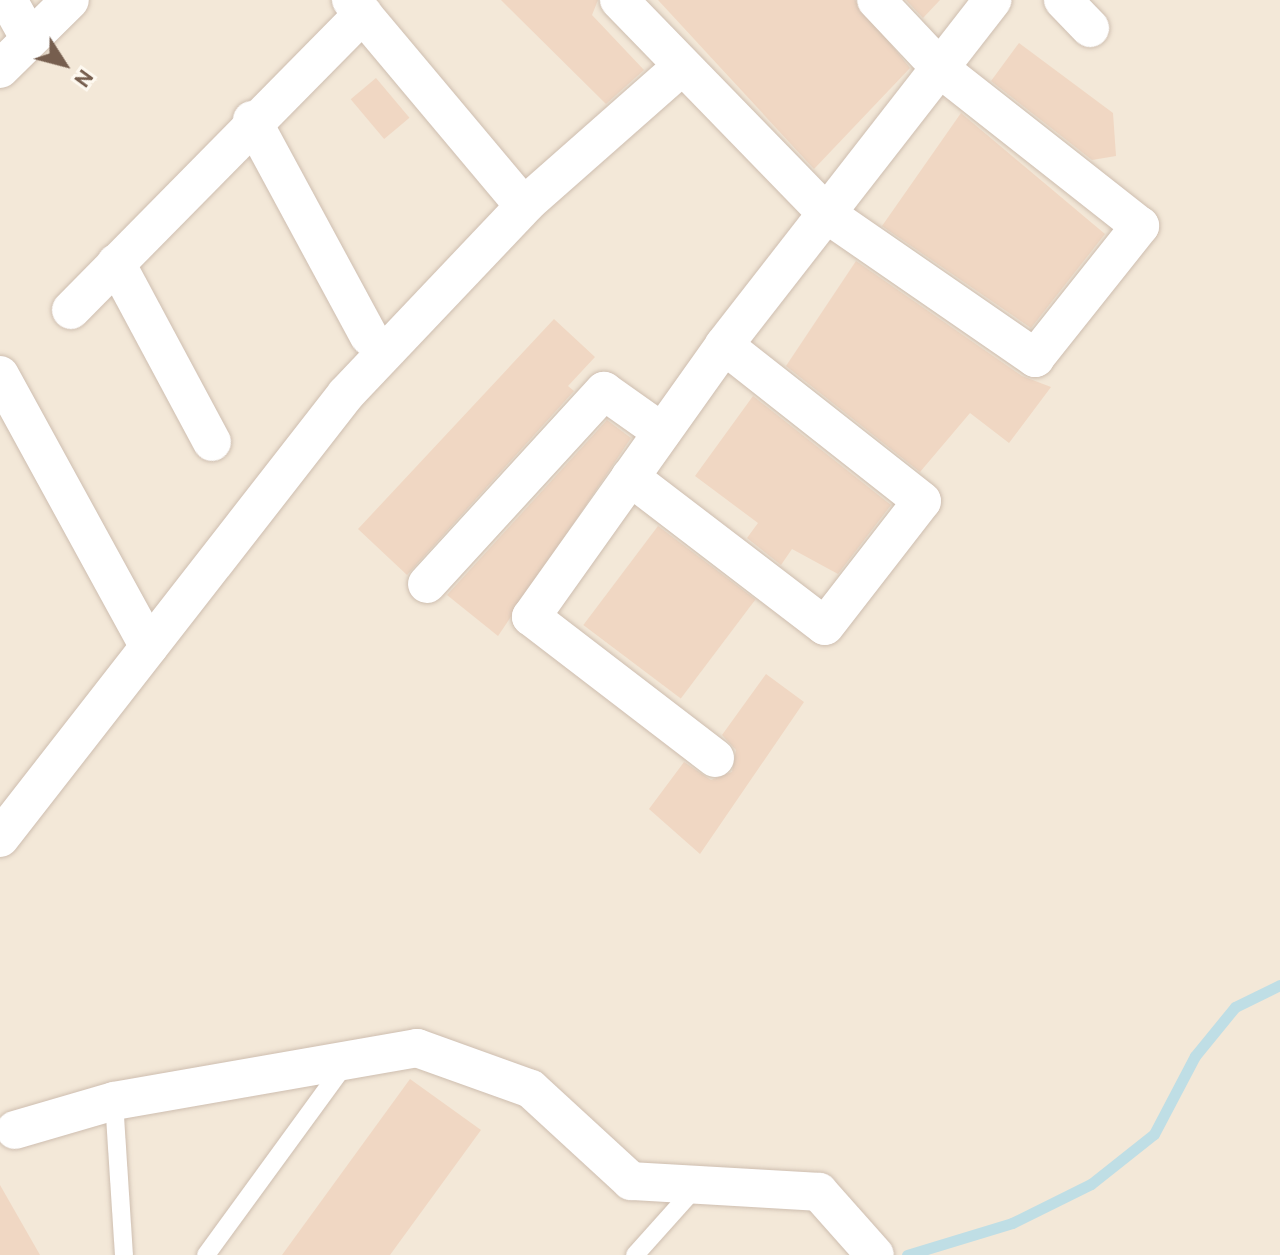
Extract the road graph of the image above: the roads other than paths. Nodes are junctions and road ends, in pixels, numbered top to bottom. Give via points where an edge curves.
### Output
1 (8, 0) edge
2 (70, 0) edge
3 (619, 0) edge
4 (876, 0) edge
5 (993, 0) edge
6 (1063, 0) edge
7 (357, 7) edge
8 (1090, 28) dead end
9 (28, 36) junction
10 (681, 67) junction
11 (0, 69) edge
12 (942, 70) junction
13 (252, 120) junction
14 (513, 193) dead end
15 (828, 215) junction
16 (116, 263) junction
17 (71, 310) dead end
18 (369, 336) dead end
19 (724, 345) junction
20 (0, 375) edge
21 (662, 432) junction
22 (212, 442) dead end
23 (630, 477) junction
24 (427, 584) dead end
25 (149, 647) junction
26 (715, 758) dead end
27 (3, 826) edge
28 (347, 1061) junction
29 (114, 1101) junction
30 (15, 1130) dead end
31 (699, 1184) junction
32 (871, 1248) edge
33 (124, 1255) edge
34 (206, 1255) edge
35 (635, 1255) edge

1 - 9 street
2 - 9 street
3 - 10 street
4 - 12 street
5 - 12 street
6 - 8 street
7 - 13 street
7 - 14 street
9 - 11 street
10 - 15 street
10 - 25 street via 527,203 346,394
12 - 15 street
12 - 15 street via 1140,226 1035,358
13 - 16 street
13 - 18 street
15 - 19 street
16 - 17 street
16 - 22 street
19 - 21 street
19 - 23 street via 922,501 825,626
20 - 25 street
21 - 23 street
21 - 24 street via 604,391
23 - 26 street via 531,617
25 - 27 street
28 - 29 street
28 - 31 street via 417,1048 531,1089 631,1181
28 - 34 lane
29 - 30 street
29 - 33 lane
31 - 32 street via 819,1192
31 - 35 lane

